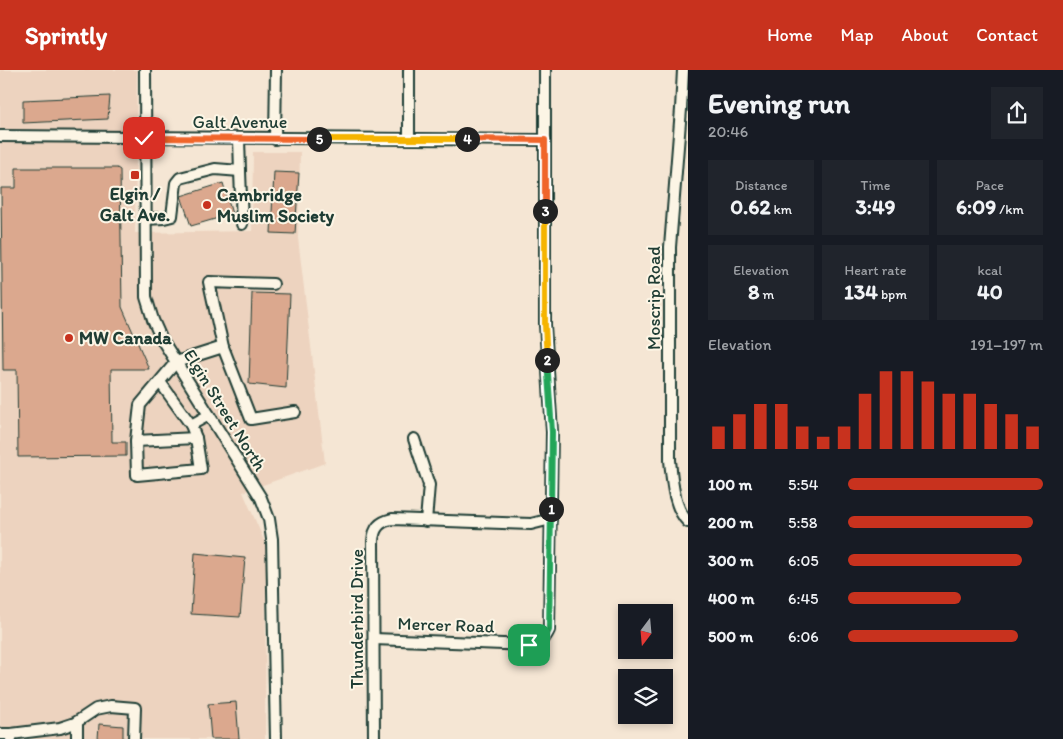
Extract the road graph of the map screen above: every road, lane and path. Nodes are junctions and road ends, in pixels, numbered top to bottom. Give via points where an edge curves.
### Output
1 (145, 70) edge
2 (276, 70) edge
3 (409, 70) edge
4 (545, 70) edge
5 (683, 70) edge
6 (0, 136) edge
7 (144, 138) junction
8 (409, 138) junction
9 (239, 139) junction
10 (275, 139) junction
11 (545, 140) junction
12 (240, 171) junction
13 (145, 218) junction
14 (242, 224) dead end
15 (273, 284) dead end
16 (223, 347) junction
17 (176, 362) junction
18 (160, 382) junction
19 (294, 412) dead end
20 (209, 415) junction
21 (190, 425) junction
22 (196, 438) junction
23 (414, 439) dead end
24 (136, 441) junction
25 (551, 519) junction
26 (426, 521) junction
27 (688, 522) edge
28 (374, 639) junction
29 (77, 722) junction
30 (7, 736) edge
31 (77, 739) edge
32 (134, 739) edge
33 (276, 739) edge
34 (374, 739) edge

1 - 7 street, Elgin Street North
2 - 10 street
3 - 8 street
4 - 11 street, Mercer Road
5 - 27 street, Moscrip Road via 670,247 670,460 677,502
6 - 7 street, Galt Avenue
7 - 9 street, Galt Avenue
7 - 13 street, Elgin Street North
8 - 10 street, Galt Avenue
8 - 11 street, Galt Avenue
9 - 10 street, Galt Avenue
9 - 12 street
11 - 25 street, Mercer Road via 545,325 552,432
12 - 13 street via 215,169 180,178 176,184 172,216
12 - 14 street
13 - 17 street, Elgin Street North via 146,297 152,320
15 - 16 street via 209,282
16 - 17 street
16 - 19 street via 251,418
17 - 18 street
17 - 20 street, Elgin Street North
18 - 21 street
18 - 24 street via 140,405
20 - 21 street
20 - 33 street, Elgin Street North via 261,498 269,519 274,571
21 - 22 street
22 - 24 street
22 - 24 street via 201,469 137,475
23 - 26 street via 429,485
25 - 26 street, Thunderbird Drive via 531,524
25 - 28 street, Mercer Road via 549,630 540,643
26 - 28 street, Thunderbird Drive via 392,519 376,528 373,541
28 - 34 street, Thunderbird Drive
29 - 30 street via 60,728
29 - 31 street
29 - 32 street via 96,708 135,708

